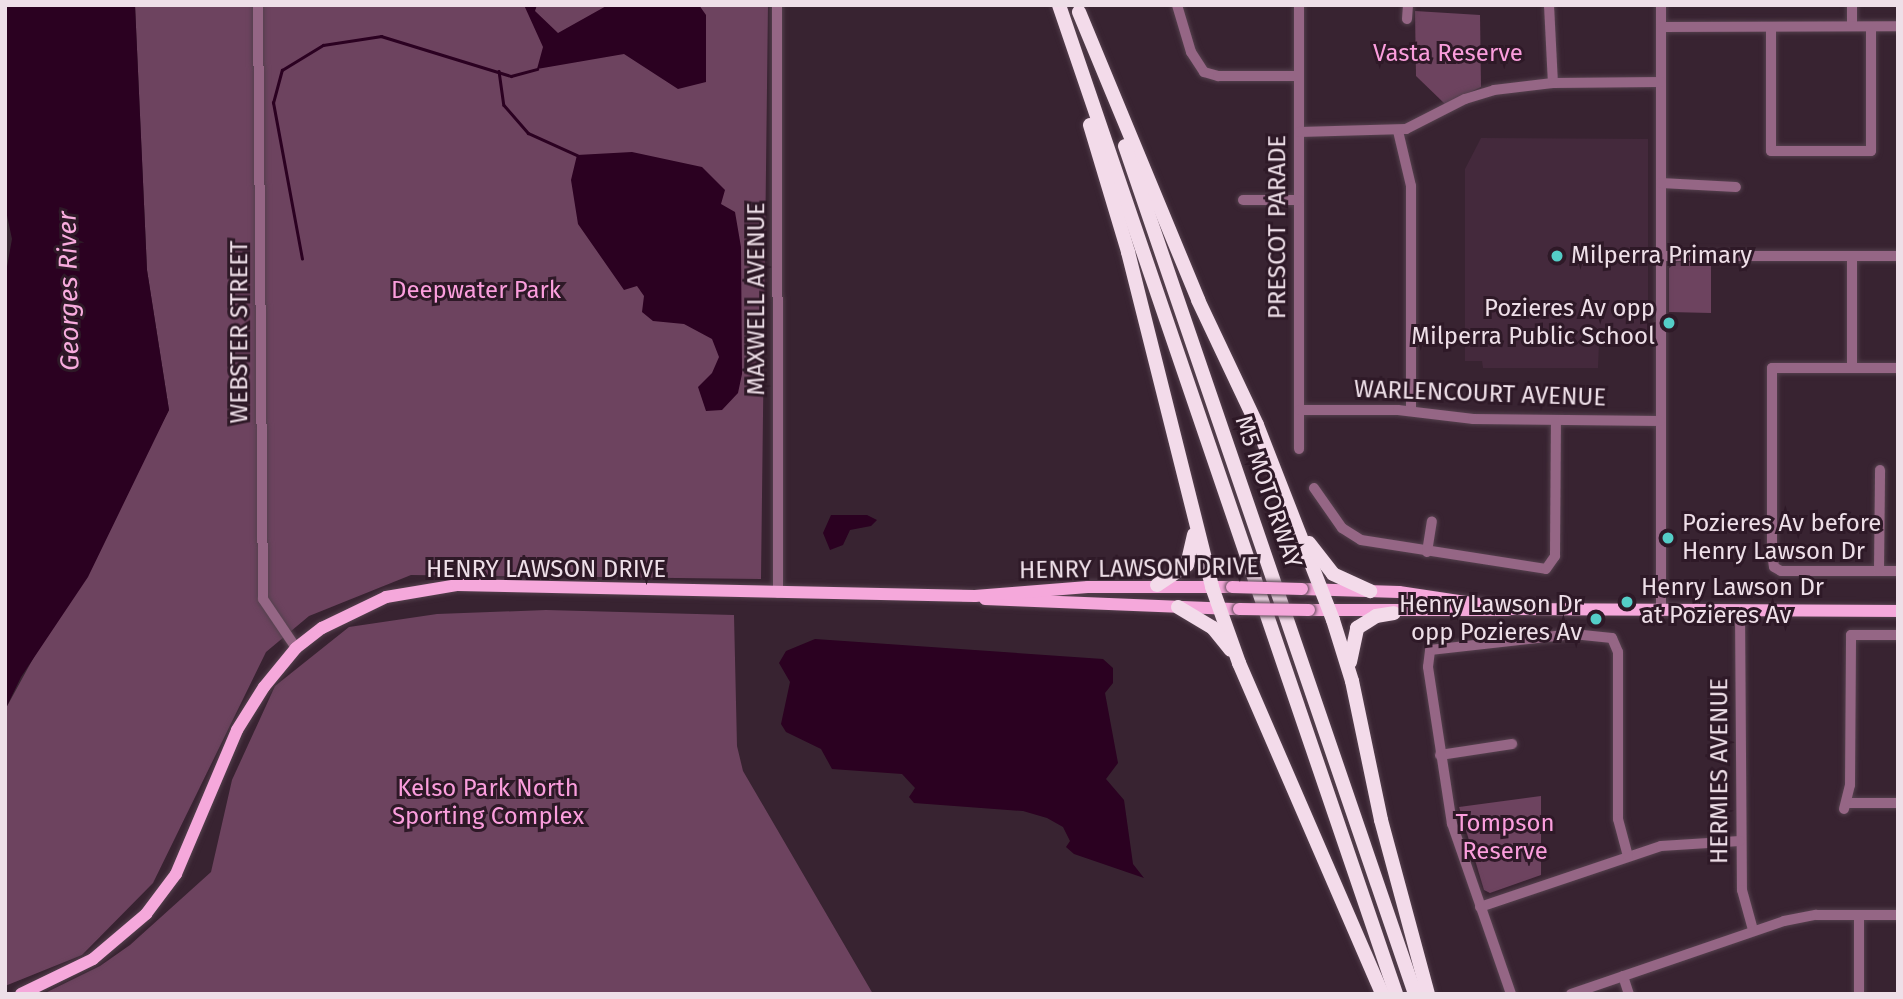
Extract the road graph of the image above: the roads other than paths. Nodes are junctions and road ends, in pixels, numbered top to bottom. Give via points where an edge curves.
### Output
1 (258, 5) edge
2 (777, 5) edge
3 (1058, 5) edge
4 (1177, 5) edge
5 (1299, 5) edge
6 (1408, 5) edge
7 (1549, 5) edge
8 (1661, 5) edge
9 (1852, 5) edge
10 (1078, 8) edge
11 (1407, 19) dead end
12 (1852, 26) junction
13 (1898, 26) edge
14 (1661, 27) junction
15 (1771, 27) junction
16 (1871, 27) junction
17 (1299, 76) junction
18 (1661, 82) junction
19 (1553, 83) junction
20 (1398, 131) junction
21 (1299, 132) junction
22 (1661, 183) junction
23 (1736, 187) dead end
24 (1243, 200) dead end
25 (1299, 200) junction
26 (1661, 256) junction
27 (1852, 256) junction
28 (1898, 256) edge
29 (1852, 368) junction
30 (1898, 368) edge
31 (1299, 410) junction
32 (1410, 411) junction
33 (1556, 420) junction
34 (1660, 421) junction
35 (1299, 449) dead end
36 (1880, 470) dead end
37 (1314, 488) dead end
38 (1432, 521) dead end
39 (1195, 527) junction
40 (1299, 527) junction
41 (1427, 552) junction
42 (1879, 571) junction
43 (1898, 572) edge
44 (1157, 585) junction
45 (1212, 587) junction
46 (1321, 589) junction
47 (1370, 590) junction
48 (778, 593) junction
49 (975, 596) junction
50 (1178, 607) junction
51 (1221, 608) junction
52 (1512, 609) junction
53 (1740, 610) junction
54 (1329, 611) junction
55 (1661, 611) junction
56 (1898, 611) edge
57 (1394, 613) junction
58 (1898, 635) edge
59 (296, 648) junction
60 (1239, 663) junction
61 (1352, 681) junction
62 (1512, 744) dead end
63 (1440, 755) junction
64 (1898, 803) edge
65 (1740, 841) junction
66 (1628, 856) junction
67 (1480, 907) junction
68 (1859, 915) junction
69 (1898, 915) edge
70 (1752, 930) junction
71 (1623, 976) junction
72 (21, 994) edge
73 (1382, 994) edge
74 (1396, 994) edge
75 (1415, 994) edge
76 (1428, 994) edge
77 (1511, 994) edge
78 (1571, 994) edge
79 (1629, 994) edge
80 (1859, 994) edge

1 - 59 street, WEBSTER STREET via 263,599
2 - 48 street, MAXWELL AVENUE
3 - 39 highway via 1126,244
3 - 74 highway, M5 MOTORWAY
4 - 17 street via 1194,61 1204,72
5 - 17 street, PRESCOT PARADE
6 - 11 street
7 - 19 street
8 - 14 street
9 - 12 street
10 - 40 highway
10 - 75 highway, M5 MOTORWAY
12 - 15 street
12 - 16 street
13 - 16 street
14 - 15 street
14 - 18 street
15 - 16 street via 1771,151 1871,151
17 - 21 street, PRESCOT PARADE
18 - 19 street
18 - 22 street
19 - 20 street via 1484,92 1422,125
20 - 21 street
20 - 32 street via 1411,186
21 - 25 street, PRESCOT PARADE
22 - 23 street
22 - 26 street
24 - 25 street
25 - 31 street, PRESCOT PARADE
26 - 27 street
26 - 34 street
27 - 28 street
27 - 29 street
29 - 30 street
29 - 42 street via 1772,368 1772,553 1778,570
31 - 32 street, WARLENCOURT AVENUE
31 - 35 street, PRESCOT PARADE
32 - 33 street, WARLENCOURT AVENUE via 1473,419
33 - 34 street, WARLENCOURT AVENUE
33 - 41 street via 1552,565 1538,570
34 - 55 street
36 - 42 street
37 - 41 street via 1337,523 1354,537
38 - 41 street
39 - 44 highway via 1187,565
39 - 45 highway
40 - 46 highway
40 - 47 highway via 1333,574
42 - 43 street
44 - 45 main road, HENRY LAWSON DRIVE
44 - 49 main road, HENRY LAWSON DRIVE
45 - 46 main road, HENRY LAWSON DRIVE, bridge
45 - 51 highway
46 - 47 main road, HENRY LAWSON DRIVE
46 - 54 highway
47 - 52 main road, HENRY LAWSON DRIVE
48 - 49 main road, HENRY LAWSON DRIVE
48 - 59 main road, HENRY LAWSON DRIVE via 428,587 354,610
49 - 50 main road, HENRY LAWSON DRIVE via 1005,603
50 - 51 main road, HENRY LAWSON DRIVE
50 - 60 highway via 1213,628
51 - 54 main road, HENRY LAWSON DRIVE, bridge
51 - 60 highway
52 - 55 main road, HENRY LAWSON DRIVE
52 - 57 main road, HENRY LAWSON DRIVE
53 - 55 main road, HENRY LAWSON DRIVE
53 - 56 main road, HENRY LAWSON DRIVE
53 - 65 street, HERMIES AVENUE
54 - 57 main road, HENRY LAWSON DRIVE
54 - 61 highway
57 - 61 highway via 1376,616 1357,628 1352,641
58 - 64 street via 1851,635 1846,806
59 - 72 main road, HENRY LAWSON DRIVE via 243,719 190,848 159,900 93,959
60 - 73 highway
61 - 76 highway via 1381,820
62 - 63 street
63 - 66 street via 1427,657 1437,648 1573,635 1612,638 1618,652 1618,819
63 - 67 street via 1455,832
65 - 66 street via 1695,841
65 - 70 street, HERMIES AVENUE via 1742,890
66 - 67 street
67 - 77 street
68 - 69 street
68 - 70 street via 1800,918
68 - 80 street
70 - 71 street
71 - 78 street
71 - 79 street

